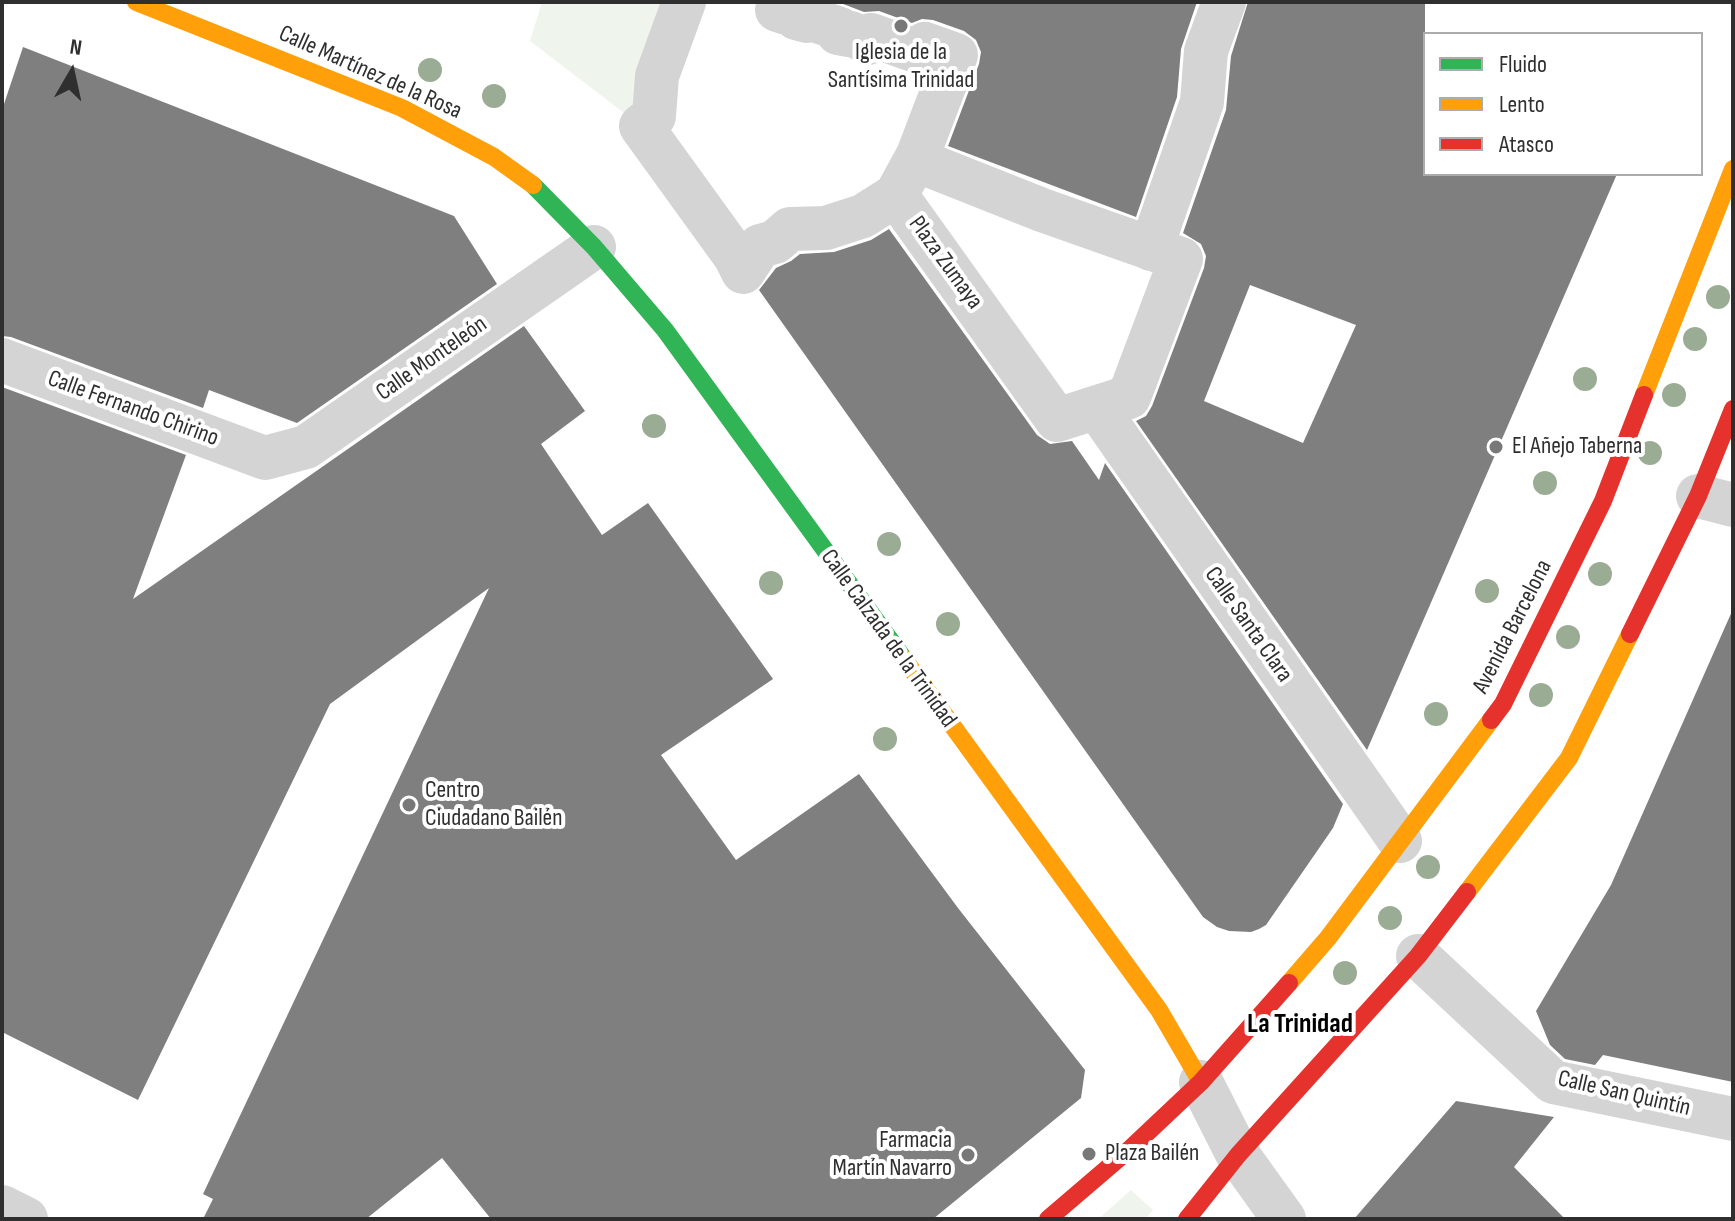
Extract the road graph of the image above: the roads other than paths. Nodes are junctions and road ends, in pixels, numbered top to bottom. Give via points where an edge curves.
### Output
1 (136, 2) edge
2 (684, 2) edge
3 (780, 2) edge
4 (1224, 2) edge
5 (918, 155) junction
6 (494, 157) joint
7 (1733, 169) edge
8 (896, 195) junction
9 (594, 247) junction
10 (1151, 249) junction
11 (2, 360) edge
12 (1097, 408) junction
13 (1733, 409) edge
14 (265, 458) joint
15 (1715, 500) edge
16 (1400, 841) junction
17 (1418, 956) junction
18 (1201, 1082) junction
19 (1733, 1119) edge
20 (1238, 1155) junction
21 (2, 1207) edge
22 (26, 1219) edge
23 (1048, 1219) edge
24 (1187, 1219) edge
25 (1284, 1219) edge

1 - 6 main road, Calle Martínez de la Rosa via 402,108
2 - 8 street via 657,76 654,116 641,126 743,272 760,246 790,229 826,228 863,216
3 - 5 street via 777,10 868,43 871,35 916,51 925,44 956,55
4 - 10 street via 1206,51 1202,102
5 - 8 street
5 - 10 street, Plaza Zumaya via 921,162
6 - 9 main road, Calle Calzada de la Trinidad via 532,184
7 - 16 main road, Avenida Barcelona via 1603,501 1503,704
8 - 12 street, Plaza Zumaya via 1057,420
9 - 14 street, Calle Monteleón via 306,447
9 - 18 main road, Calle Calzada de la Trinidad via 665,330 1159,1010
10 - 12 street, Plaza Zumaya via 1181,259 1129,397
11 - 14 street, Calle Fernando Chirino
12 - 16 street, Calle Santa Clara
13 - 15 main road
15 - 17 main road via 1569,758
16 - 18 main road, Avenida Barcelona via 1328,938
17 - 19 street, Calle San Quintín via 1553,1082
17 - 20 main road
18 - 20 street, Calle Calzada de la Trinidad
18 - 23 main road
20 - 24 main road
20 - 25 street, Calle Calzada de la Trinidad
21 - 22 street

